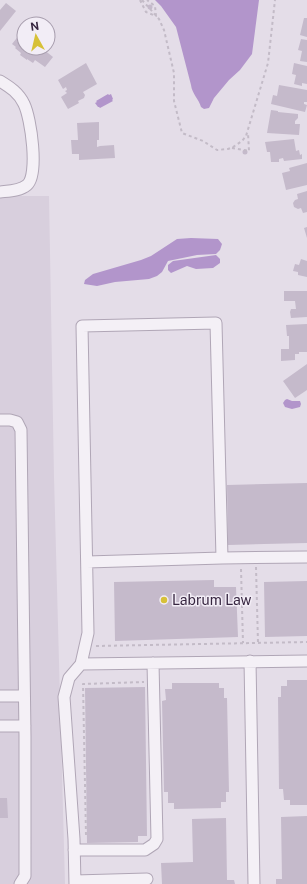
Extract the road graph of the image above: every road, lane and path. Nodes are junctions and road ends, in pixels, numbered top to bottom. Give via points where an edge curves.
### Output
1 (141, 0) edge
2 (147, 0) edge
3 (275, 0) edge
4 (156, 16) junction
5 (0, 81) edge
6 (248, 132) junction
7 (231, 148) junction
8 (0, 192) edge
9 (0, 420) edge
10 (307, 557) edge
11 (222, 558) junction
12 (241, 558) junction
13 (256, 558) junction
14 (87, 562) junction
15 (307, 642) edge
16 (243, 643) junction
17 (258, 643) junction
18 (85, 646) junction
19 (250, 661) junction
20 (307, 661) edge
21 (153, 663) junction
22 (81, 664) junction
23 (147, 682) dead end
24 (0, 696) edge
25 (24, 696) junction
26 (0, 726) edge
27 (25, 726) junction
28 (86, 835) dead end
29 (74, 850) junction
30 (147, 879) dead end
31 (75, 883) edge
32 (20, 884) edge
33 (254, 884) edge

1 - 4 path
1 - 4 path via 146,12
2 - 4 path via 154,6
3 - 6 path via 269,57
4 - 7 path via 162,23 174,73 174,101 182,132 217,150
5 - 8 street via 12,88 25,105 32,143 32,177 26,186 20,189
6 - 7 path via 242,141
6 - 7 path via 249,151
9 - 25 street via 17,422 21,430
10 - 13 street
11 - 12 street
11 - 14 street
11 - 14 street via 216,323 82,326
12 - 13 street
12 - 16 path
13 - 17 path
14 - 18 street via 88,633
15 - 17 path
16 - 17 path
16 - 18 path
18 - 22 street
19 - 20 street
19 - 21 street
19 - 33 street
21 - 22 street
21 - 29 street via 157,839 145,850
22 - 29 street via 69,678 64,697
23 - 28 path via 83,684
24 - 25 street
25 - 27 street
26 - 27 street
27 - 32 street via 25,876
29 - 31 street
30 - 31 street

